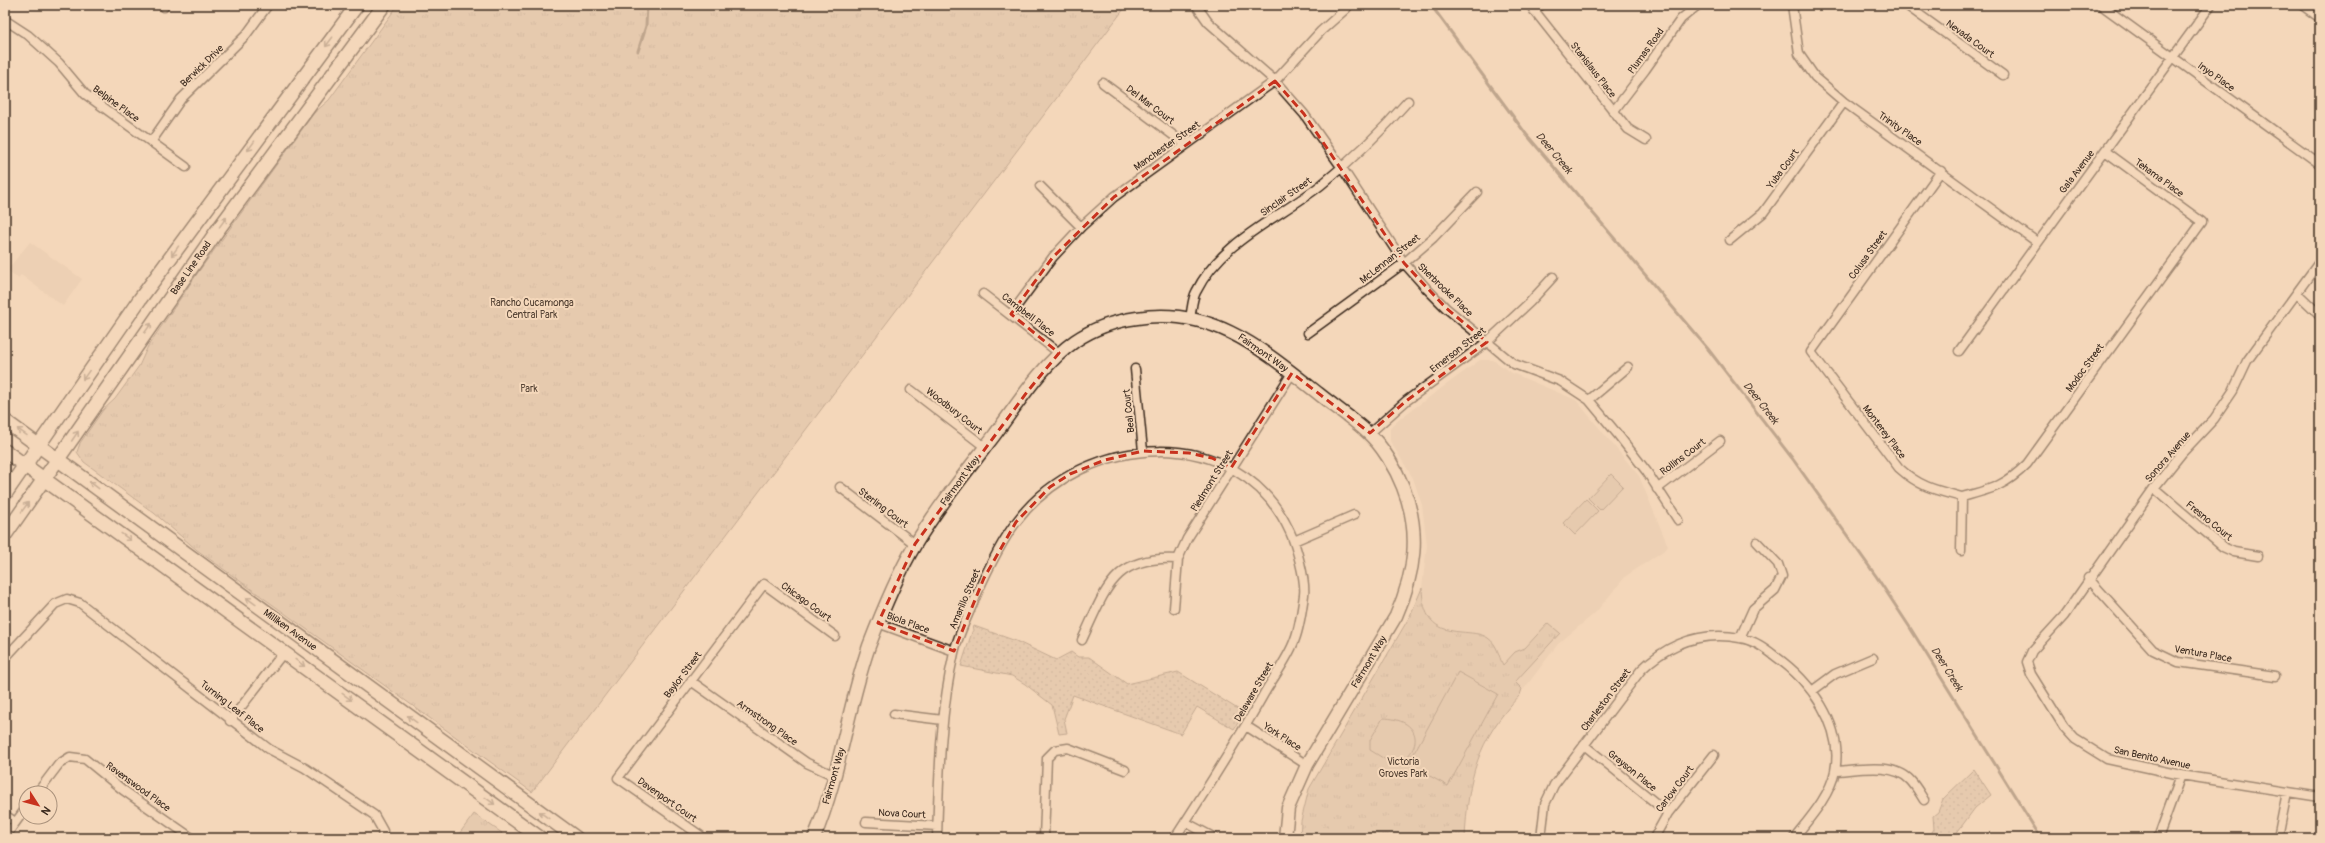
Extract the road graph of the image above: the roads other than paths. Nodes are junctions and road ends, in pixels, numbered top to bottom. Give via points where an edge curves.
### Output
1 (268, 5) edge
2 (357, 5) edge
3 (384, 5) edge
4 (1541, 5) edge
5 (1698, 5) edge
6 (1792, 5) edge
7 (1906, 5) edge
8 (2101, 5) edge
9 (2211, 5) edge
10 (2302, 5) edge
11 (1196, 6) edge
12 (1348, 8) dead end
13 (1532, 8) edge
14 (2320, 18) edge
15 (5, 20) edge
16 (2174, 58) junction
17 (2003, 75) dead end
18 (1275, 81) junction
19 (1103, 83) dead end
20 (1408, 101) dead end
21 (1844, 102) junction
22 (1613, 112) junction
23 (1646, 140) dead end
24 (151, 142) junction
25 (1185, 144) junction
26 (2105, 151) junction
27 (2320, 164) edge
28 (186, 167) dead end
29 (1342, 168) junction
30 (1941, 171) junction
31 (1040, 186) dead end
32 (1477, 192) dead end
33 (2202, 222) joint
34 (1081, 227) junction
35 (1730, 240) dead end
36 (2037, 242) junction
37 (2320, 261) edge
38 (1404, 263) junction
39 (1553, 277) dead end
40 (2297, 293) junction
41 (983, 294) dead end
42 (1011, 314) junction
43 (2320, 315) edge
44 (1190, 318) junction
45 (1308, 333) dead end
46 (1487, 342) junction
47 (1959, 351) dead end
48 (1811, 352) joint
49 (1059, 353) junction
50 (1628, 367) dead end
51 (1135, 369) dead end
52 (1292, 373) junction
53 (911, 390) dead end
54 (1589, 400) junction
55 (5, 420) edge
56 (1370, 433) junction
57 (1720, 441) dead end
58 (38, 444) junction
59 (985, 447) junction
60 (5, 451) edge
61 (1143, 451) junction
62 (59, 459) junction
63 (25, 465) junction
64 (1231, 468) junction
65 (45, 480) junction
66 (840, 487) dead end
67 (2154, 488) junction
68 (1657, 489) junction
69 (5, 494) edge
70 (1962, 497) junction
71 (1354, 515) dead end
72 (1678, 520) dead end
73 (5, 535) edge
74 (1294, 541) junction
75 (1757, 542) dead end
76 (915, 544) junction
77 (1961, 551) dead end
78 (2258, 556) dead end
79 (1178, 559) junction
80 (2088, 578) junction
81 (764, 584) joint
82 (1174, 608) dead end
83 (878, 623) junction
84 (835, 636) dead end
85 (1740, 638) junction
86 (1082, 640) dead end
87 (954, 650) junction
88 (284, 652) junction
89 (5, 658) edge
90 (1873, 658) dead end
91 (2027, 662) joint
92 (2275, 676) dead end
93 (691, 681) junction
94 (1812, 690) junction
95 (894, 714) dead end
96 (943, 720) junction
97 (230, 721) junction
98 (1246, 726) junction
99 (1584, 745) junction
100 (1714, 755) dead end
101 (1307, 765) junction
102 (1125, 770) dead end
103 (1835, 771) junction
104 (2181, 775) junction
105 (835, 776) junction
106 (618, 778) joint
107 (43, 785) edge
108 (2287, 792) junction
109 (2320, 797) edge
110 (1924, 800) dead end
111 (1668, 813) junction
112 (5, 815) edge
113 (18, 818) edge
114 (15, 822) junction
115 (866, 822) dead end
116 (1186, 822) junction
117 (937, 826) junction
118 (382, 834) edge
119 (5, 837) edge
120 (192, 838) edge
121 (540, 838) edge
122 (576, 838) edge
123 (704, 838) edge
124 (814, 838) edge
125 (937, 838) edge
126 (1044, 838) edge
127 (1175, 838) edge
128 (1214, 838) edge
129 (1284, 838) edge
130 (1541, 838) edge
131 (1654, 838) edge
132 (1794, 838) edge
133 (2158, 838) edge
134 (2278, 838) edge

1 - 24 street, Berwick Drive via 246,35 182,99
2 -> 58 main road via 140,299
62 -> 3 main road, Base Line Road via 208,244
4 - 13 street
5 - 22 street, Plumas Road via 1682,19
6 - 21 street, Trinity Place via 1799,54 1815,77
7 - 17 street, Nevada Court
8 - 16 street, Inyo Place
9 - 16 street, Gala Avenue
10 - 14 street
11 - 18 street, Sherbrooke Place via 1208,22
12 - 18 street, Manchester Street via 1321,31
13 - 22 street, Stanislaus Place
15 - 24 street, Belpine Place via 28,35 58,63 85,94
16 - 26 street, Gala Avenue
16 - 27 street, Inyo Place
18 - 25 street, Manchester Street via 1230,115
18 - 29 street, Sherbrooke Place via 1304,114
19 - 25 street, Del Mar Court
20 - 29 street, Sinclair Street via 1375,138
21 - 30 street, Trinity Place
21 - 35 street, Yuba Court via 1763,213
22 - 23 street, Stanislaus Place via 1628,129
24 - 28 street, Belpine Place
25 - 34 street, Manchester Street via 1114,197
26 - 33 street, Tehama Place
26 - 36 street, Gala Avenue
29 - 38 street, Sherbrooke Place
29 - 44 street, Sinclair Street via 1235,245 1216,263 1195,292
30 - 36 street, Trinity Place
30 - 48 street, Colusa Street
31 - 34 street
32 - 38 street, McLennan Street via 1433,238
33 - 70 street, Modoc Street via 2028,464 2011,480
34 - 42 street, Manchester Street via 1053,258
36 - 47 street, Gala Avenue
37 - 40 street, Sonora Avenue
38 - 45 street, McLennan Street
38 - 46 street, Sherbrooke Place via 1446,308
39 - 46 street, Emerson Street
40 - 43 street
40 - 67 street, Sonora Avenue via 2248,361 2233,391 2214,419
41 - 42 street, Campbell Place
42 - 49 street, Campbell Place
44 - 49 street, Fairmont Way via 1158,315 1123,320 1092,330
44 - 52 street, Fairmont Way via 1216,324 1239,335
46 - 54 street, Sherbrooke Place via 1514,364 1560,381
46 - 56 street, Emerson Street via 1406,401
48 - 70 street, Monterey Place via 1899,468 1912,480 1927,488
49 - 59 street, Fairmont Way
50 - 54 street
51 - 61 street, Beal Court
52 - 56 street, Fairmont Way
52 - 64 street, Piedmont Street
53 - 59 street, Woodbury Court
54 - 68 street, Sherbrooke Place
58 -> 55 main road, Milliken Avenue
56 - 101 street, Fairmont Way via 1393,466 1410,508 1415,533 1412,573 1396,616
57 - 68 street, Rollins Court
58 - 62 main road, Milliken Avenue
58 - 63 main road
59 - 76 street, Fairmont Way
60 - 63 main road, Milliken Avenue
61 - 64 street, Amarillo Street via 1167,450 1190,453 1212,458
61 - 87 street, Amarillo Street via 1106,460 1070,474 1032,503 1016,522 984,578
62 - 65 main road, Base Line Road
122 -> 62 main road, Milliken Avenue
63 - 65 main road, Milliken Avenue
63 - 69 main road
64 - 74 street, Delaware Street via 1248,479 1272,501 1284,518
64 - 79 street, Piedmont Street via 1187,539
73 -> 65 main road, Base Line Road
65 -> 88 main road, Milliken Avenue
66 - 76 street, Sterling Court
67 - 78 street, Fresno Court via 2223,547 2234,552
67 - 80 street, Sonora Avenue
68 - 72 street, Sherbrooke Place
70 - 77 street
71 - 74 street
74 - 98 street, Delaware Street via 1305,592 1295,640
75 - 85 street via 1778,564 1782,576 1775,590 1753,609
76 - 83 street, Fairmont Way via 892,588
79 - 82 street, Piedmont Street
79 - 86 street via 1140,561 1123,570 1112,580 1104,593
80 - 91 street, Sonora Avenue via 2064,616 2032,651
80 - 92 street, Ventura Place via 2153,650 2165,657 2178,662
81 - 84 street, Chicago Court
81 - 93 street, Baylor Street
83 - 87 street, Biola Place
83 - 105 street, Fairmont Way via 868,650
85 - 94 street, Charleston Street via 1754,642 1782,660
85 - 99 street, Charleston Street via 1709,636 1685,641 1657,655 1641,670
87 - 96 street, Amarillo Street
88 - 97 street
88 -> 121 main road, Milliken Avenue
89 - 97 street, Turning Leaf Place via 55,604 67,600 80,603
90 - 94 street via 1835,674
91 - 104 street, San Benito Avenue via 2031,674 2064,726 2080,743 2112,761
93 - 105 street, Armstrong Place via 807,763
93 - 106 street, Baylor Street
94 - 103 street, Charleston Street via 1832,728
95 - 96 street
96 - 117 street, Amarillo Street
97 - 118 street, Turning Leaf Place via 269,749 305,768 374,815
98 - 101 street, York Place
98 - 116 street, Delaware Street
99 - 111 street, Grayson Place
99 - 130 street, Charleston Street via 1554,785 1545,804
100 - 111 street, Carlow Court
101 - 129 street, Fairmont Way via 1288,808
102 - 126 street via 1068,748 1055,750 1047,758
103 - 110 street via 1882,770 1901,773 1910,779
103 - 132 street via 1822,801
104 - 108 street, San Benito Avenue
104 - 133 street
105 - 124 street, Fairmont Way
106 - 123 street, Davenport Court
107 - 120 street, Ravenswood Place via 70,756 84,759
108 - 109 street, San Benito Avenue
108 - 134 street
111 - 131 street, Carlow Court
112 - 114 street
113 - 114 street
114 - 119 street
115 - 117 street, Nova Court
116 - 127 street, Delaware Street
116 - 128 street
117 - 125 street, Amarillo Street

